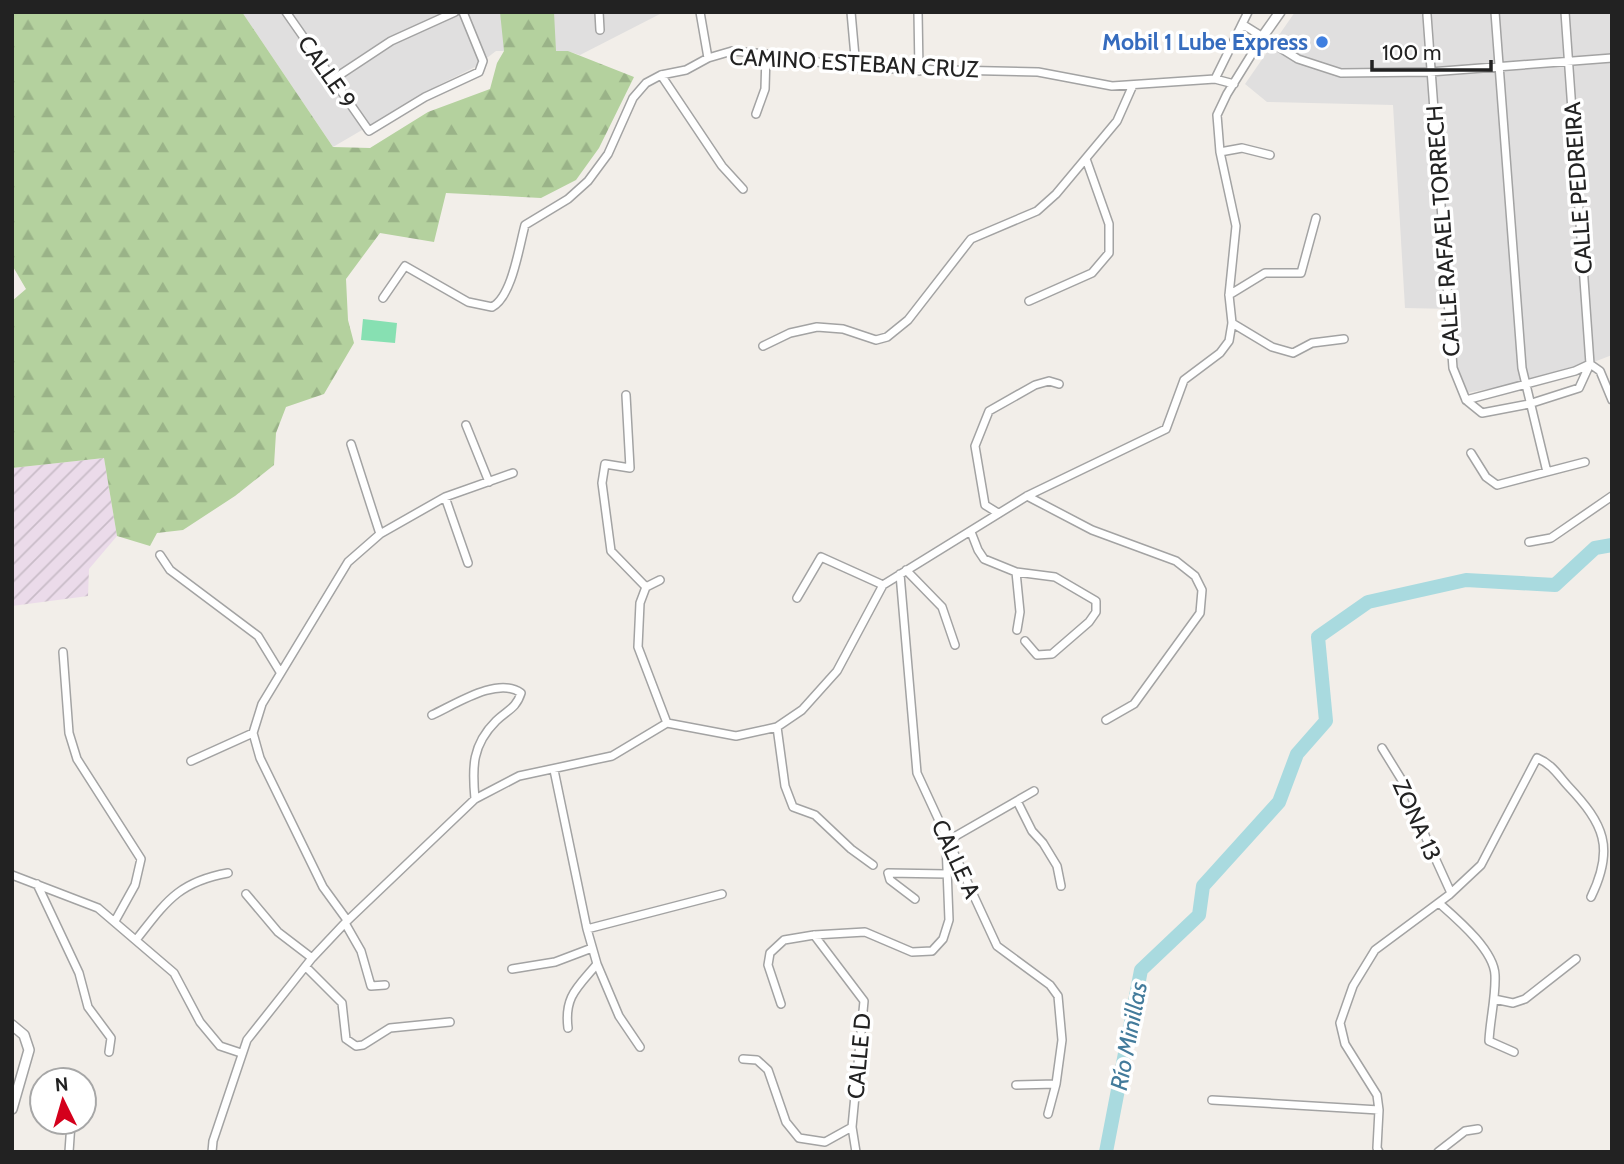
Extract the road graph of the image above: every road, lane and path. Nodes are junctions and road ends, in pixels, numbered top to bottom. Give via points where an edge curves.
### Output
1 (286, 12) edge
2 (455, 12) edge
3 (463, 12) edge
4 (599, 12) edge
5 (700, 12) edge
6 (850, 12) edge
7 (918, 12) edge
8 (1248, 12) edge
9 (1280, 12) edge
10 (1495, 12) edge
11 (1565, 12) edge
12 (1427, 15) dead end
13 (1242, 24) junction
14 (600, 30) dead end
15 (1263, 36) junction
16 (766, 54) junction
17 (708, 58) junction
18 (1612, 58) edge
19 (1569, 62) junction
20 (1500, 67) junction
21 (856, 68) junction
22 (919, 71) junction
23 (1430, 72) junction
24 (661, 75) junction
25 (1215, 79) junction
26 (332, 80) junction
27 (1234, 84) junction
28 (1133, 85) junction
29 (756, 114) dead end
30 (1220, 152) junction
31 (1270, 155) dead end
32 (1086, 159) junction
33 (743, 189) dead end
34 (1316, 218) dead end
35 (1229, 295) junction
36 (383, 298) dead end
37 (1029, 301) dead end
38 (1233, 323) junction
39 (1344, 339) dead end
40 (763, 346) dead end
41 (1590, 364) junction
42 (1059, 384) dead end
43 (1524, 384) junction
44 (626, 395) dead end
45 (1466, 400) junction
46 (1612, 400) edge
47 (1529, 404) junction
48 (466, 425) dead end
49 (351, 444) dead end
50 (1471, 453) dead end
51 (1585, 462) dead end
52 (1547, 472) junction
53 (513, 473) dead end
54 (489, 482) junction
55 (1027, 496) junction
56 (1612, 496) edge
57 (445, 497) junction
58 (998, 513) junction
59 (971, 532) junction
60 (380, 534) junction
61 (1529, 542) dead end
62 (160, 555) dead end
63 (468, 563) dead end
64 (903, 572) junction
65 (1016, 572) junction
66 (660, 580) dead end
67 (883, 585) junction
68 (646, 587) junction
69 (797, 598) dead end
70 (1017, 630) dead end
71 (1025, 641) dead end
72 (955, 645) dead end
73 (63, 652) dead end
74 (280, 672) junction
75 (432, 715) dead end
76 (1106, 720) dead end
77 (667, 723) junction
78 (777, 727) junction
79 (253, 733) junction
80 (1382, 748) dead end
81 (191, 761) dead end
82 (554, 770) junction
83 (1034, 791) dead end
84 (475, 799) junction
85 (1017, 801) junction
86 (946, 840) junction
87 (873, 865) dead end
88 (228, 873) dead end
89 (947, 874) junction
90 (12, 875) edge
91 (37, 884) junction
92 (1061, 886) dead end
93 (1451, 893) junction
94 (246, 894) dead end
95 (722, 894) dead end
96 (1591, 897) dead end
97 (915, 899) dead end
98 (1439, 903) junction
99 (115, 921) junction
100 (346, 922) junction
101 (587, 929) junction
102 (814, 934) junction
103 (136, 940) junction
104 (592, 948) junction
105 (312, 958) junction
106 (1576, 959) dead end
107 (597, 964) junction
108 (306, 967) junction
109 (512, 969) dead end
110 (385, 985) dead end
111 (1493, 999) junction
112 (781, 1004) dead end
113 (450, 1022) dead end
114 (12, 1025) edge
115 (568, 1028) dead end
116 (640, 1047) dead end
117 (109, 1052) dead end
118 (1514, 1052) dead end
119 (241, 1053) junction
120 (743, 1059) dead end
121 (1056, 1084) junction
122 (1016, 1085) dead end
123 (1212, 1100) dead end
124 (12, 1109) edge
125 (1379, 1110) junction
126 (1048, 1114) dead end
127 (852, 1126) junction
128 (1478, 1129) dead end
129 (212, 1152) edge
130 (856, 1152) edge
131 (1379, 1152) edge
132 (1438, 1152) edge

1 - 26 street, CALLE 9
2 - 26 street via 391,41
3 - 26 street, CALLE 9 via 483,61 479,72 369,131
4 - 14 street
5 - 17 street
6 - 21 street
7 - 22 street
8 - 13 street
9 - 15 street
10 - 20 street
11 - 19 street, CALLE PEDREIRA
12 - 23 street, CALLE RAFAEL TORRECH
13 - 15 street
13 - 25 street
15 - 23 street via 1298,59 1341,73
15 - 27 street
16 - 17 street, CAMINO ESTEBAN CRUZ via 732,51
16 - 21 street, CAMINO ESTEBAN CRUZ
16 - 29 street via 765,89
17 - 24 street, CAMINO ESTEBAN CRUZ via 686,70
18 - 19 street
19 - 20 street
19 - 41 street, CALLE PEDREIRA
20 - 23 street
20 - 43 street
21 - 22 street, CAMINO ESTEBAN CRUZ
22 - 28 street, CAMINO ESTEBAN CRUZ via 1038,72 1112,86
23 - 45 street, CALLE RAFAEL TORRECH via 1453,368
24 - 33 street via 722,166
24 - 36 street, CAMINO ESTEBAN CRUZ via 633,98 608,154 588,181 568,199 524,225 501,303 492,307 468,302 405,265
25 - 27 street, CAMINO ESTEBAN CRUZ
25 - 28 street, CAMINO ESTEBAN CRUZ
27 - 30 street via 1217,115
28 - 32 street via 1117,121
30 - 31 street via 1242,148
30 - 35 street via 1236,226
32 - 37 street via 1109,224 1110,253 1092,273
32 - 40 street via 1037,211 971,239 908,320 887,337 876,340 843,329 817,327
34 - 35 street via 1301,273 1265,273
35 - 38 street
38 - 39 street via 1272,347 1293,353 1312,344
38 - 55 street via 1220,353 1184,380 1166,429
41 - 43 street
41 - 46 street via 1600,371
41 - 47 street via 1580,388
42 - 58 street via 1035,385 989,411 975,446 985,505
43 - 45 street
43 - 47 street
44 - 68 street via 630,468 605,464 603,483 611,551
45 - 47 street via 1482,413
47 - 52 street
48 - 54 street
49 - 60 street
50 - 52 street via 1497,485
51 - 52 street
53 - 54 street
54 - 57 street
55 - 58 street
55 - 76 street via 1092,530 1176,561 1195,576 1202,590 1200,613 1134,704
56 - 61 street via 1551,538
57 - 60 street
57 - 63 street
58 - 59 street
59 - 64 street
59 - 65 street via 984,559
60 - 74 street via 348,562
62 - 74 street via 170,570 258,636
64 - 67 street
64 - 72 street via 942,607
64 - 86 street, CALLE A via 917,774
65 - 70 street
65 - 71 street via 1055,577 1096,601 1089,622 1052,654 1037,655
66 - 68 street
67 - 69 street via 821,557
67 - 78 street via 836,671 802,710
68 - 77 street via 640,603 638,647
73 - 99 street via 69,733 77,759 141,859 135,885
74 - 79 street via 262,704
75 - 84 street via 494,687 513,687 521,693 518,704 478,743 472,770
77 - 78 street via 736,736
77 - 82 street via 612,755
78 - 87 street via 785,786 793,807 815,815
79 - 81 street
79 - 100 street via 260,758 323,887
80 - 93 street, ZONA 13 via 1411,795
82 - 84 street via 519,776
82 - 101 street
83 - 85 street
84 - 100 street
85 - 86 street
85 - 92 street via 1057,866
86 - 89 street
86 - 121 street, CALLE A via 997,946 1058,996 1062,1040
88 - 103 street via 202,878 170,897
89 - 97 street via 888,873 890,880
89 - 102 street via 949,920 943,939 932,951 912,952 865,932
90 - 91 street
91 - 99 street via 98,908
91 - 117 street via 79,973 88,1007 111,1038
93 - 96 street via 1481,865 1537,758 1548,762 1601,827 1602,874
93 - 98 street
94 - 105 street via 278,932
95 - 101 street
98 - 111 street via 1489,956 1495,972
98 - 125 street via 1375,950 1353,986 1340,1023 1346,1044 1377,1094
99 - 103 street
100 - 105 street
100 - 110 street via 371,986
101 - 104 street
102 - 112 street via 784,940 770,953 768,965
102 - 127 street, CALLE D via 864,1001
103 - 119 street via 174,973 200,1022 220,1046
104 - 107 street
104 - 109 street via 555,962
105 - 108 street
106 - 111 street via 1525,999 1513,1003
107 - 115 street via 569,999
107 - 116 street via 619,1016
108 - 113 street via 342,1003 346,1040 356,1046 390,1028
108 - 119 street
111 - 118 street via 1489,1041
114 - 124 street via 24,1035 29,1050
119 - 129 street
120 - 127 street via 757,1060 768,1070 786,1122 799,1138 825,1142
121 - 122 street
121 - 126 street, CALLE A
123 - 125 street
125 - 131 street
127 - 130 street, CALLE D
128 - 132 street via 1465,1131

